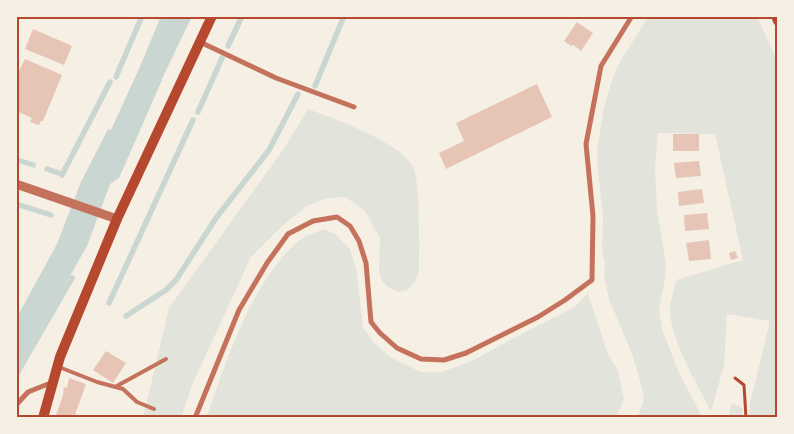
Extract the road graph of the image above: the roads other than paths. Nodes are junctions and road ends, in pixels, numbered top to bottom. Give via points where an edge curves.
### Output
1 (212, 16) edge
2 (632, 16) edge
3 (776, 16) edge
4 (778, 21) edge
5 (200, 42) junction
6 (354, 107) dead end
7 (16, 184) edge
8 (117, 219) junction
9 (166, 359) dead end
10 (57, 366) junction
11 (53, 382) junction
12 (115, 387) junction
13 (16, 405) edge
14 (154, 409) dead end
15 (43, 418) edge
16 (195, 418) edge

1 - 5 main road
2 - 16 street via 601,66 586,144 593,216 592,280 538,317 466,353 444,360 420,359 397,348 371,322 366,263 350,226 337,217 313,221 288,234 267,263 239,310
3 - 4 main road
5 - 6 street via 276,78
5 - 8 main road
7 - 8 street
8 - 10 main road
9 - 12 lane
10 - 11 main road
10 - 12 lane
11 - 13 street via 28,392
11 - 15 main road
12 - 14 lane

